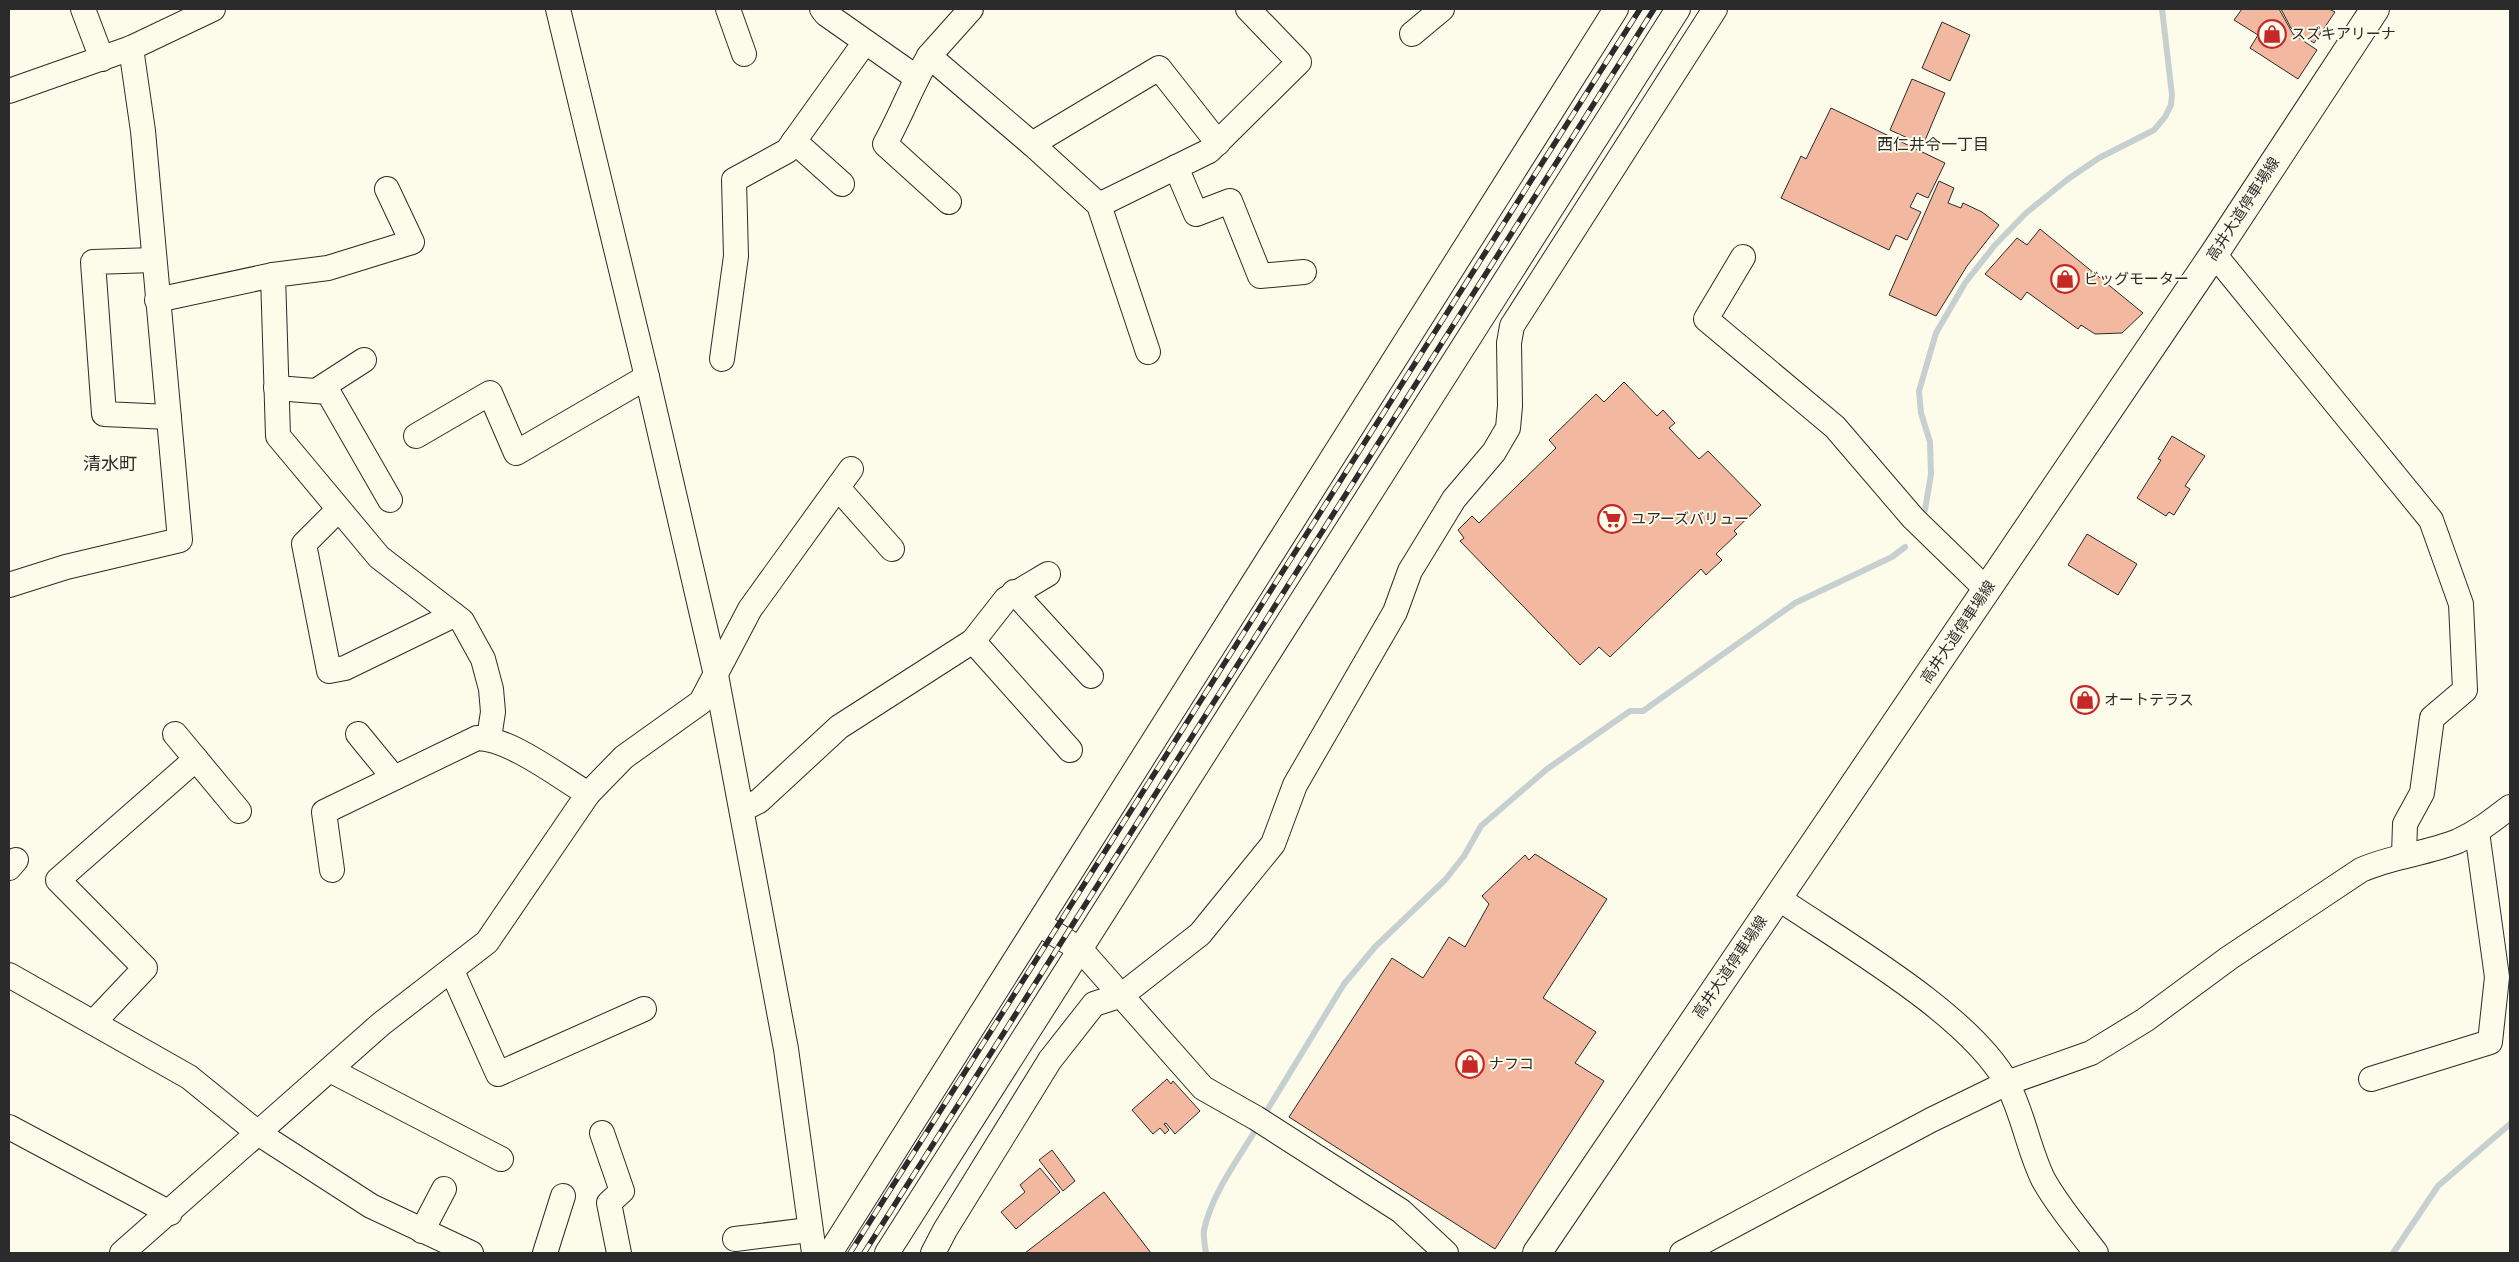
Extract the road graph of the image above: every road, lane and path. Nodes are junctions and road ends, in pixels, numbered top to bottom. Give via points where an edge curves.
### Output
1 (83, 9) edge
2 (213, 9) edge
3 (558, 9) edge
4 (728, 9) edge
5 (822, 9) edge
6 (971, 9) edge
7 (1248, 9) edge
8 (1442, 9) edge
9 (1616, 9) edge
10 (1678, 9) edge
11 (1715, 9) edge
12 (2375, 9) edge
13 (1412, 34) dead end
14 (865, 42) junction
15 (131, 48) junction
16 (744, 54) dead end
17 (929, 56) junction
18 (102, 58) junction
19 (917, 78) junction
20 (9, 91) edge
21 (794, 141) junction
22 (1218, 143) junction
23 (1032, 144) junction
24 (1176, 167) junction
25 (842, 184) dead end
26 (386, 189) dead end
27 (949, 202) dead end
28 (1099, 205) junction
29 (2214, 254) junction
30 (1743, 257) dead end
31 (154, 260) junction
32 (1304, 272) dead end
33 (273, 275) junction
34 (157, 300) junction
35 (1148, 352) dead end
36 (722, 359) dead end
37 (364, 360) dead end
38 (647, 377) junction
39 (276, 388) junction
40 (316, 391) junction
41 (169, 417) junction
42 (416, 436) dead end
43 (390, 500) dead end
44 (338, 510) junction
45 (892, 549) dead end
46 (1048, 574) dead end
47 (9, 585) edge
48 (1987, 590) junction
49 (1014, 592) junction
50 (454, 615) junction
51 (973, 641) junction
52 (716, 675) junction
53 (1091, 676) dead end
54 (175, 734) dead end
55 (358, 734) dead end
56 (489, 738) junction
57 (1070, 750) dead end
58 (196, 759) junction
59 (394, 778) junction
60 (588, 794) junction
61 (2510, 807) edge
62 (743, 809) junction
63 (239, 811) dead end
64 (2477, 832) junction
65 (2404, 855) junction
66 (332, 870) dead end
67 (1778, 898) junction
68 (1039, 924) junction
69 (1081, 950) junction
70 (452, 971) junction
71 (9, 975) edge
72 (1122, 995) junction
73 (644, 1009) dead end
74 (94, 1022) junction
75 (330, 1070) junction
76 (2370, 1079) dead end
77 (2007, 1083) junction
78 (9, 1127) edge
79 (258, 1133) junction
80 (602, 1133) dead end
81 (501, 1160) dead end
82 (444, 1189) dead end
83 (563, 1196) dead end
84 (170, 1213) junction
85 (809, 1230) junction
86 (422, 1231) junction
87 (735, 1239) dead end
88 (122, 1253) edge
89 (471, 1253) edge
90 (544, 1253) edge
91 (619, 1253) edge
92 (814, 1253) edge
93 (830, 1253) edge
94 (887, 1253) edge
95 (933, 1253) edge
96 (1446, 1253) edge
97 (1537, 1253) edge
98 (1682, 1253) edge
99 (2096, 1253) edge

1 - 18 street
2 - 15 street
3 - 38 street
4 - 16 street
5 - 14 street
6 - 17 street
7 - 22 street via 1300,62
8 - 13 street
9 - 68 street
10 - 69 street
11 - 72 street via 1512,326 1508,428 1494,452 1454,499 1410,571 1395,612 1295,785 1273,844 1200,934
12 - 29 main road, 高井大道停車場線
14 - 19 street
14 - 21 street
15 - 18 street
15 - 31 street via 144,132
17 - 19 street
17 - 23 street
18 - 20 street
19 - 27 street via 885,144
21 - 25 street
21 - 36 street via 787,151 734,180 736,256
22 - 23 street via 1159,68
22 - 24 street
23 - 28 street
24 - 28 street
24 - 32 street via 1196,214 1230,201 1260,276
26 - 33 street via 412,242 328,268
28 - 35 street
29 - 48 main road, 高井大道停車場線
29 - 65 street via 2431,520 2461,604 2465,690 2432,718 2422,793 2405,824
30 - 48 street via 1706,319 1835,427 1913,518
31 - 34 street
31 - 41 street via 93,262 104,414
33 - 34 street
33 - 39 street
34 - 41 street
37 - 40 street
38 - 42 street via 516,453 490,393
38 - 52 street
39 - 40 street
39 - 44 street via 278,436
40 - 43 street via 328,392
41 - 47 street via 180,540 66,566
44 - 50 street via 379,557
44 - 50 street via 304,544 328,671 345,668
45 - 52 street via 844,479 750,609
46 - 49 street
48 - 67 main road, 高井大道停車場線
49 - 51 street
49 - 53 street
50 - 56 street via 472,636 492,689
51 - 57 street
51 - 62 street via 839,728 759,801
52 - 60 street via 701,702 624,757
52 - 62 street
54 - 58 street
55 - 59 street
56 - 59 street via 477,738
56 - 60 street
58 - 63 street
58 - 74 street via 58,880 145,968
59 - 66 street via 324,812
60 - 70 street via 487,942
61 - 64 street
62 - 85 street via 786,1049
64 - 65 street via 2438,847
64 - 76 street via 2496,977 2490,1042
65 - 77 street via 2360,870 2229,958 2145,1020 2091,1053
67 - 77 street via 1946,1016 1986,1053
67 - 97 main road, 高井大道停車場線
68 - 69 street
68 - 93 street
69 - 72 street
69 - 94 street
70 - 73 street via 498,1074
70 - 75 street via 381,1024
71 - 74 street
72 - 95 street via 1094,1004 1050,1060
72 - 96 street via 1203,1088 1401,1211
74 - 79 street via 189,1077
75 - 79 street
75 - 81 street
77 - 98 street
77 - 99 street via 2043,1179
78 - 84 street
79 - 84 street
79 - 86 street via 371,1206
80 - 91 street via 622,1191 609,1203
82 - 86 street
83 - 90 street
84 - 88 street
85 - 87 street
85 - 92 street
86 - 89 street

